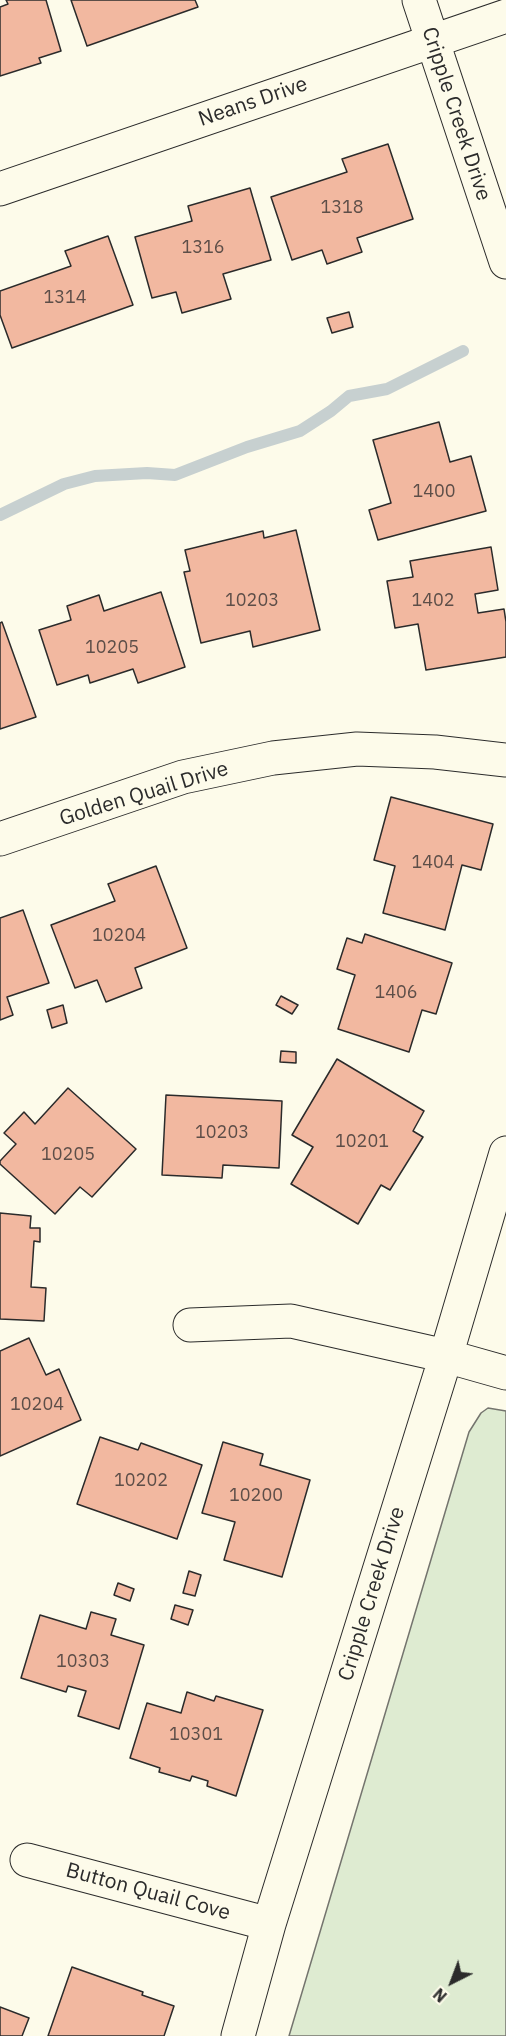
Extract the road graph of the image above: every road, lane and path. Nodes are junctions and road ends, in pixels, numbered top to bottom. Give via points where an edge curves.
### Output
1 (418, 0) edge
2 (506, 16) edge
3 (432, 41) junction
4 (0, 189) edge
5 (506, 262) edge
6 (506, 760) edge
7 (0, 839) edge
8 (506, 1153) edge
9 (190, 1325) dead end
10 (446, 1356) junction
11 (506, 1373) edge
12 (27, 1860) dead end
13 (269, 1924) junction
14 (238, 2036) edge

1 - 3 street, Cripple Creek Drive
2 - 3 street, Neans Drive
3 - 4 street, Neans Drive
3 - 5 street, Cripple Creek Drive
6 - 7 street, Golden Quail Drive via 357,749 273,758 183,777
8 - 10 street, Cripple Creek Drive
9 - 10 street via 291,1321
10 - 11 street
10 - 13 street, Cripple Creek Drive
12 - 13 street, Button Quail Cove
13 - 14 street, Cripple Creek Drive

